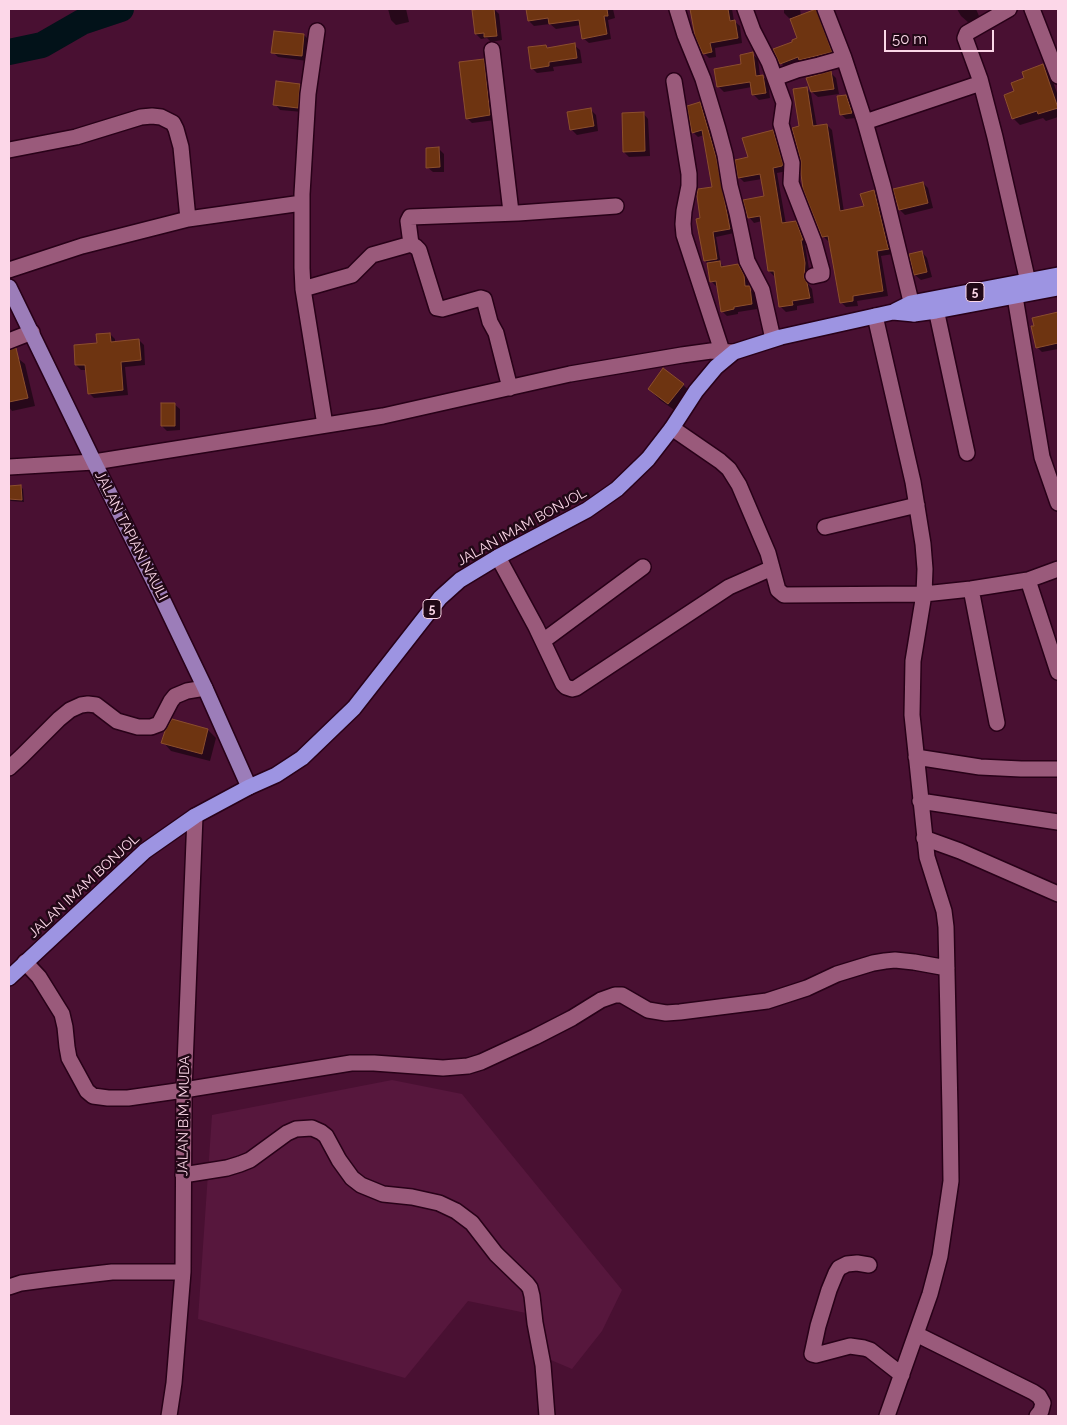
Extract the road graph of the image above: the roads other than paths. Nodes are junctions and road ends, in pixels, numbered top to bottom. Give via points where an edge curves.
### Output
1 (677, 9) edge
2 (745, 9) edge
3 (825, 9) edge
4 (1009, 9) edge
5 (1032, 9) edge
6 (317, 31) dead end
7 (492, 50) dead end
8 (844, 58) junction
9 (1058, 76) edge
10 (775, 78) junction
11 (674, 80) dead end
12 (981, 83) junction
13 (865, 122) junction
14 (9, 150) edge
15 (302, 203) junction
16 (616, 206) dead end
17 (511, 212) junction
18 (188, 219) junction
19 (411, 244) junction
20 (9, 270) edge
21 (1058, 275) edge
22 (813, 276) dead end
23 (9, 287) edge
24 (1018, 288) junction
25 (1058, 288) edge
26 (304, 289) junction
27 (935, 305) junction
28 (913, 308) junction
29 (875, 316) junction
30 (32, 332) junction
31 (773, 339) junction
32 (9, 341) edge
33 (728, 352) junction
34 (510, 388) junction
35 (325, 425) junction
36 (672, 428) junction
37 (967, 453) dead end
38 (94, 462) junction
39 (9, 467) edge
40 (1058, 503) edge
41 (917, 505) junction
42 (825, 527) dead end
43 (498, 556) junction
44 (643, 567) dead end
45 (772, 568) junction
46 (1058, 569) edge
47 (1028, 580) junction
48 (971, 589) junction
49 (924, 594) junction
50 (543, 641) junction
51 (1058, 672) edge
52 (205, 688) junction
53 (997, 723) dead end
54 (916, 757) junction
55 (9, 768) edge
56 (1058, 769) edge
57 (249, 787) junction
58 (920, 801) junction
59 (195, 816) junction
60 (1058, 822) edge
61 (924, 838) junction
62 (1058, 894) edge
63 (26, 962) junction
64 (947, 968) junction
65 (9, 978) edge
66 (184, 1090) junction
67 (183, 1175) junction
68 (869, 1265) dead end
69 (183, 1272) junction
70 (9, 1287) edge
71 (916, 1334) junction
72 (902, 1375) junction
73 (169, 1416) edge
74 (547, 1416) edge
75 (887, 1416) edge
76 (1037, 1416) edge

1 - 31 street via 718,129 747,261 761,286
2 - 10 street
3 - 8 street
4 - 12 street via 965,36
5 - 9 street
6 - 15 street via 308,94
7 - 17 street
8 - 10 street
8 - 13 street
10 - 22 street via 784,103 781,124 792,162 791,182 822,271 820,275
11 - 33 street via 690,174 684,235
12 - 13 street
12 - 24 street via 995,137
13 - 28 street
14 - 18 street via 76,137 140,117 161,117 173,123 181,147
15 - 18 street
15 - 26 street
16 - 17 street
17 - 19 street via 410,217
18 - 20 street via 82,246
19 - 26 street via 372,255 352,275
19 - 34 street via 419,250 437,308 484,299
21 - 24 highway, JALAN IMAM BONJOL / 5
23 - 30 main road, JALAN TAPIAN NAULI
24 - 25 highway, JALAN IMAM BONJOL / 5
24 - 27 highway, JALAN IMAM BONJOL / 5
24 - 40 street via 1042,457
26 - 35 street
27 - 28 highway, JALAN IMAM BONJOL / 5
27 - 37 street
28 - 29 highway, JALAN IMAM BONJOL / 5
29 - 31 highway, JALAN IMAM BONJOL / 5
29 - 41 street
30 - 32 street
30 - 38 main road, JALAN TAPIAN NAULI
31 - 33 highway, JALAN IMAM BONJOL / 5
33 - 34 street via 682,355 579,372
33 - 36 highway, JALAN IMAM BONJOL / 5 via 700,385
34 - 35 street via 383,416
35 - 38 street
36 - 43 highway, JALAN IMAM BONJOL / 5 via 617,489 587,510
36 - 45 street via 729,468
38 - 39 street
38 - 52 main road, JALAN TAPIAN NAULI
41 - 42 street
41 - 49 street via 924,544
43 - 50 street
43 - 57 highway, JALAN IMAM BONJOL / 5 via 460,580 440,598 354,708 326,736 289,767
44 - 50 street
45 - 49 street via 778,590 784,595
45 - 50 street via 729,587 576,688 563,684
46 - 47 street
47 - 48 street
47 - 51 street
48 - 49 street
48 - 53 street
49 - 54 street via 913,661 912,715
52 - 55 street via 175,696 159,724 152,727 117,722 96,705 81,705 59,719
52 - 57 main road, JALAN TAPIAN NAULI
54 - 56 street via 980,767
54 - 58 street
57 - 59 highway, JALAN IMAM BONJOL / 5
58 - 60 street
58 - 61 street
59 - 63 highway, JALAN IMAM BONJOL / 5 via 145,851
59 - 66 street, JALAN B.M. MUDA
61 - 62 street
61 - 64 street via 944,911
63 - 65 highway, JALAN IMAM BONJOL / 5
63 - 66 street via 62,1014 69,1058 90,1094 128,1098
64 - 66 street via 895,960 873,963 767,1001 680,1012 648,1010 622,995 615,995 536,1037 468,1066 443,1068 351,1063
64 - 71 street via 951,1182 940,1256
66 - 67 street, JALAN B.M. MUDA
67 - 69 street, JALAN B.M. MUDA
67 - 74 street via 240,1164 287,1133 312,1128 326,1136 339,1160 361,1185 383,1194 439,1203 456,1211 472,1223 496,1254 530,1288 544,1365
68 - 72 street via 847,1264 839,1268 829,1290 812,1354 850,1346 864,1348
69 - 70 street via 112,1272
69 - 73 street, JALAN B.M. MUDA
71 - 72 street
71 - 76 street via 1040,1396 1043,1403
72 - 75 street

